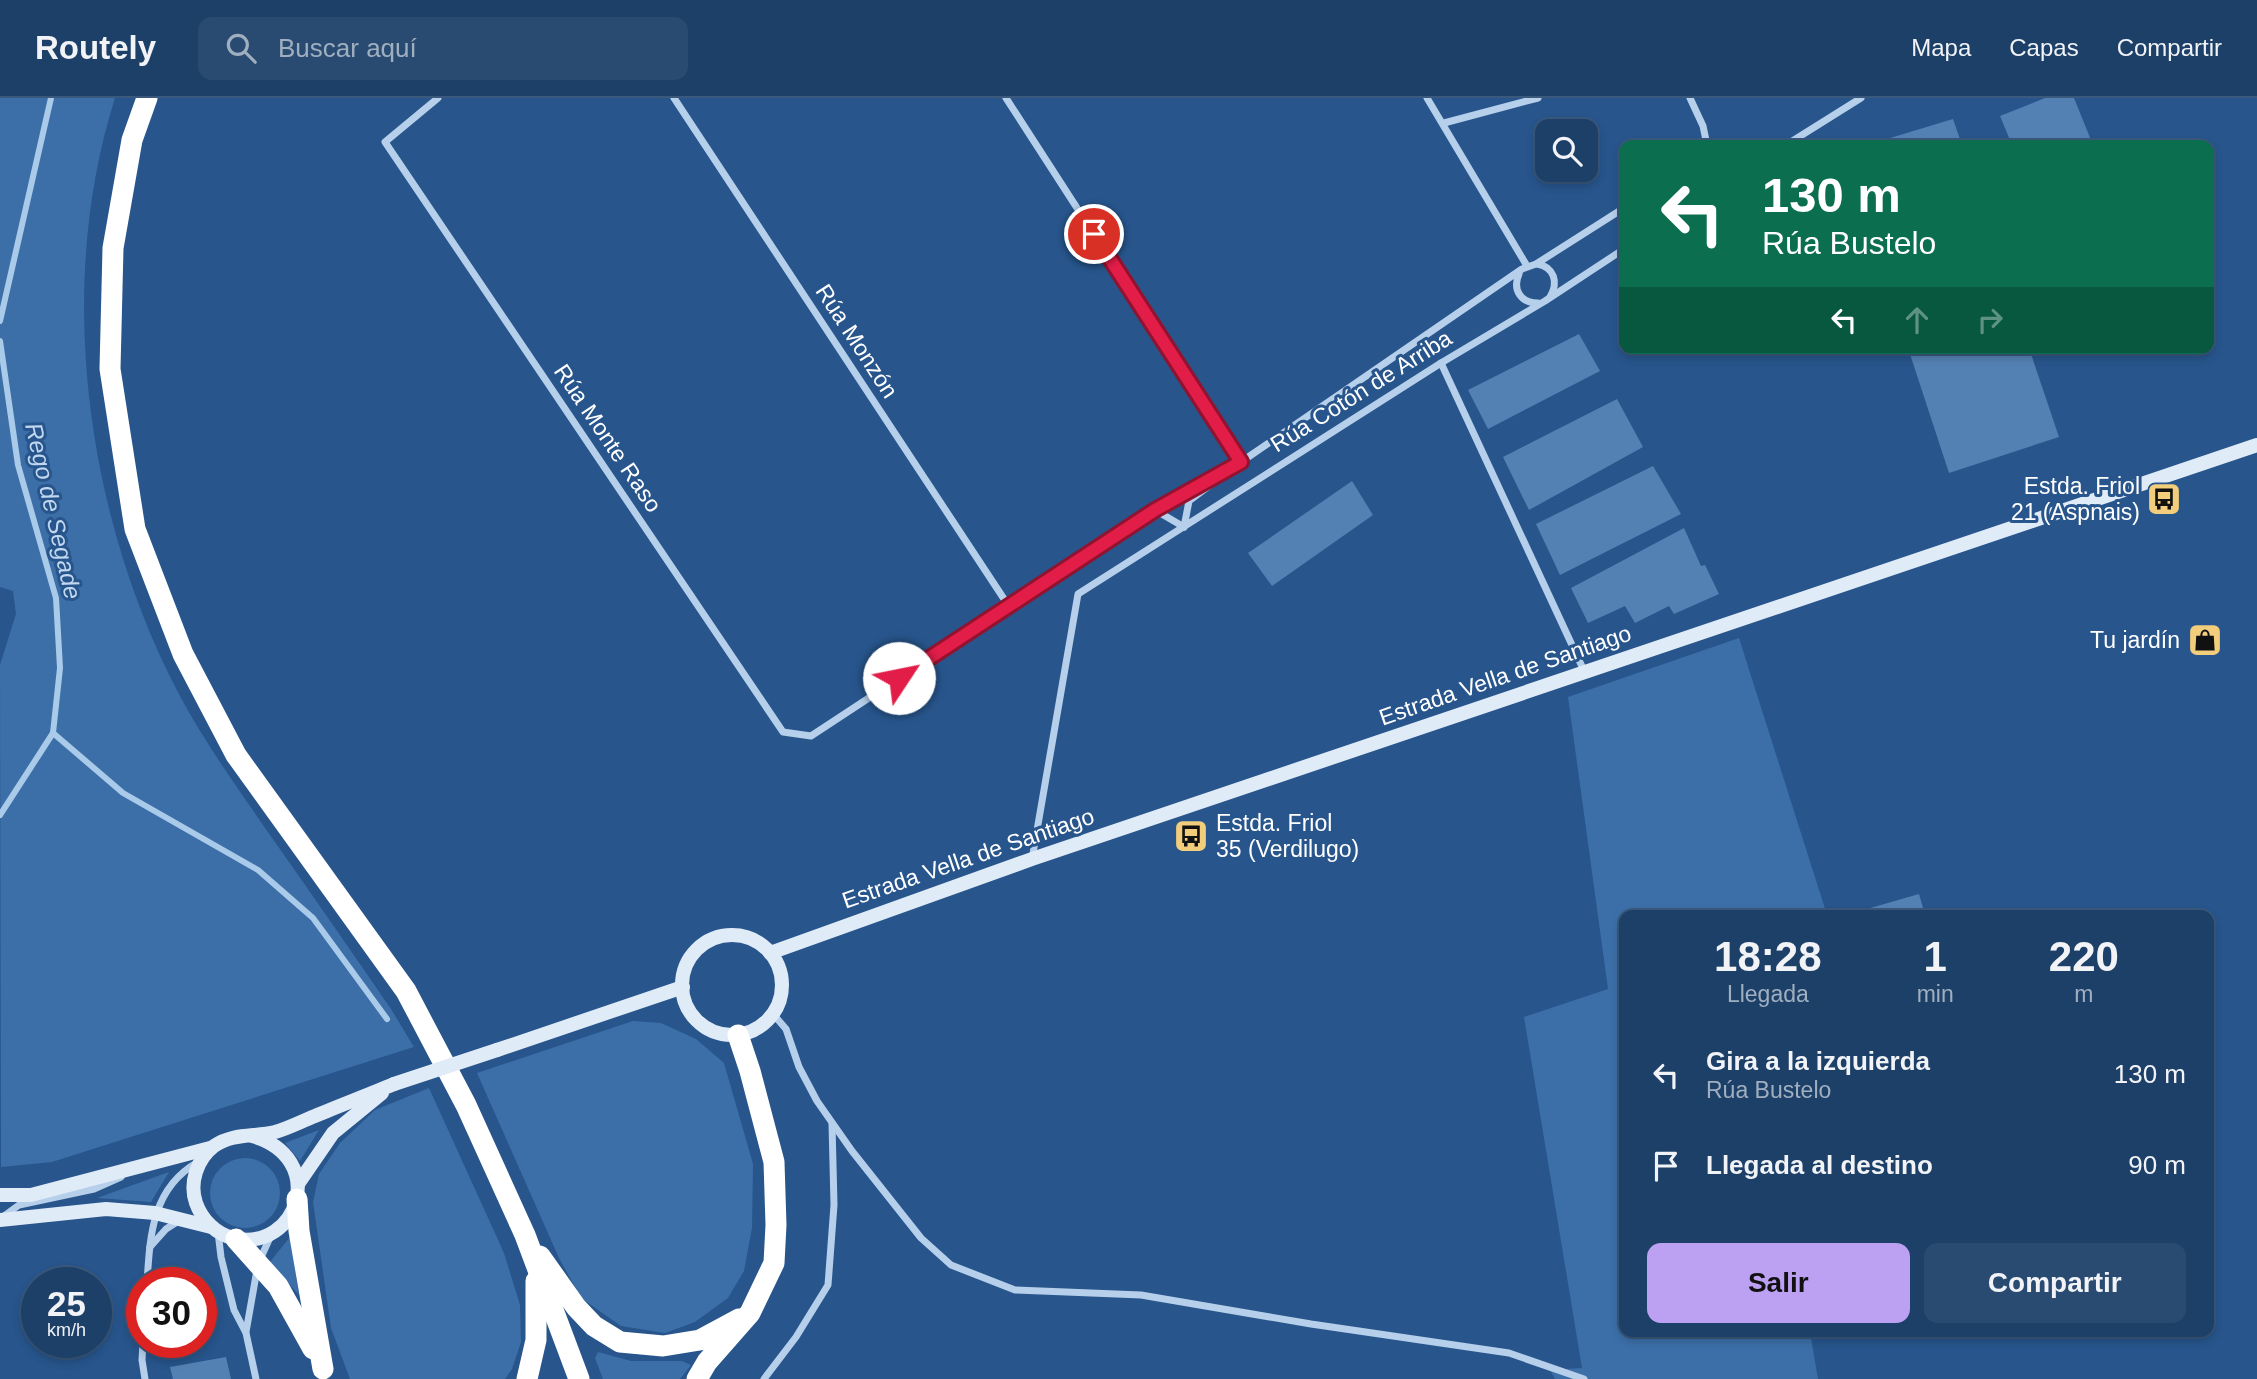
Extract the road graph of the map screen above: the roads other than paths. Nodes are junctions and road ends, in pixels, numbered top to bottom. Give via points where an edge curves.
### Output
1 (147, 98) edge
2 (438, 98) edge
3 (674, 98) edge
4 (1006, 98) edge
5 (1427, 98) edge
6 (1538, 98) edge
7 (1690, 98) edge
8 (1861, 98) edge
9 (1444, 123) junction
10 (1706, 140) edge
11 (1794, 140) edge
12 (1619, 211) edge
13 (1619, 252) edge
14 (1536, 264) junction
15 (1527, 266) junction
16 (1519, 273) junction
17 (1550, 297) junction
18 (1538, 303) junction
19 (1441, 363) junction
20 (2257, 445) edge
21 (1241, 462) junction
22 (1155, 510) junction
23 (1184, 527) junction
24 (1008, 606) junction
25 (1585, 673) junction
26 (1032, 859) junction
27 (770, 953) junction
28 (682, 988) junction
29 (773, 1014) junction
30 (738, 1035) junction
31 (394, 1084) junction
32 (832, 1123) junction
33 (252, 1136) junction
34 (212, 1148) junction
35 (202, 1160) junction
36 (151, 1165) junction
37 (298, 1191) junction
38 (0, 1195) edge
39 (155, 1213) junction
40 (0, 1219) edge
41 (181, 1220) junction
42 (222, 1232) junction
43 (273, 1232) junction
44 (525, 1235) junction
45 (149, 1248) junction
46 (258, 1264) junction
47 (148, 1267) edge
48 (536, 1269) junction
49 (750, 1312) junction
50 (246, 1333) junction
51 (142, 1358) edge
52 (325, 1374) edge
53 (145, 1379) edge
54 (256, 1379) edge
55 (527, 1379) edge
56 (579, 1379) edge
57 (697, 1379) edge
58 (764, 1379) edge
59 (1584, 1379) edge

1 - 44 highway via 132,140 113,248 110,369 135,529 183,654 236,755 406,991 466,1105
2 - 24 street, Rúa Monte Raso via 385,142 783,732 811,736
3 - 24 street, Rúa Monzón
4 - 21 street
5 - 9 street
6 - 9 street
7 - 10 street
8 - 11 street
9 - 15 street
12 - 14 street
13 - 17 street
14 - 15 street
14 - 17 street via 1552,273 1555,286
15 - 16 street
16 - 18 street via 1517,292 1526,301
16 - 21 street
17 - 18 street
18 - 19 street, Rúa Cotón de Arriba
19 - 23 street, Rúa Cotón de Arriba
19 - 25 street
20 - 25 main road, Estrada Vella de Santiago
21 - 22 street
21 - 23 street via 1189,501
22 - 23 street
22 - 24 street
23 - 26 street, Rúa Cotón de Arriba via 1079,594
25 - 26 main road, Estrada Vella de Santiago
26 - 27 main road, Estrada Vella de Santiago
27 - 28 main road via 735,936 707,942 687,963
27 - 29 main road via 782,983
28 - 30 main road via 696,1020 708,1029
28 - 31 main road, bridge
29 - 30 main road via 764,1024
29 - 32 street via 786,1028 799,1067
30 - 49 highway via 774,1162 774,1263
31 - 33 main road via 277,1131
31 - 37 main road via 333,1133
32 - 58 street via 834,1205 828,1286
32 - 59 street via 921,1238 951,1265 1015,1290 1141,1295 1509,1353
33 - 34 main road via 223,1140
33 - 37 main road via 284,1152 294,1166
34 - 35 main road
34 - 36 main road
35 - 39 street via 183,1170
35 - 42 main road via 195,1173 195,1202 202,1216
36 - 38 main road via 31,1195
36 - 40 street via 94,1189 19,1205
37 - 43 main road via 284,1224
37 - 52 highway via 299,1231
39 - 40 main road via 106,1209
39 - 41 main road
39 - 45 street
41 - 42 main road
41 - 45 street
42 - 43 main road via 261,1238
42 - 46 highway
42 - 50 street via 221,1257 234,1310
43 - 46 street
44 - 48 highway
44 - 49 highway via 576,1307 594,1326 620,1342 663,1346 700,1340
45 - 47 street
46 - 50 street
46 - 52 highway via 278,1286
48 - 55 highway via 536,1340
48 - 56 highway
49 - 57 highway
50 - 54 street
51 - 53 street

